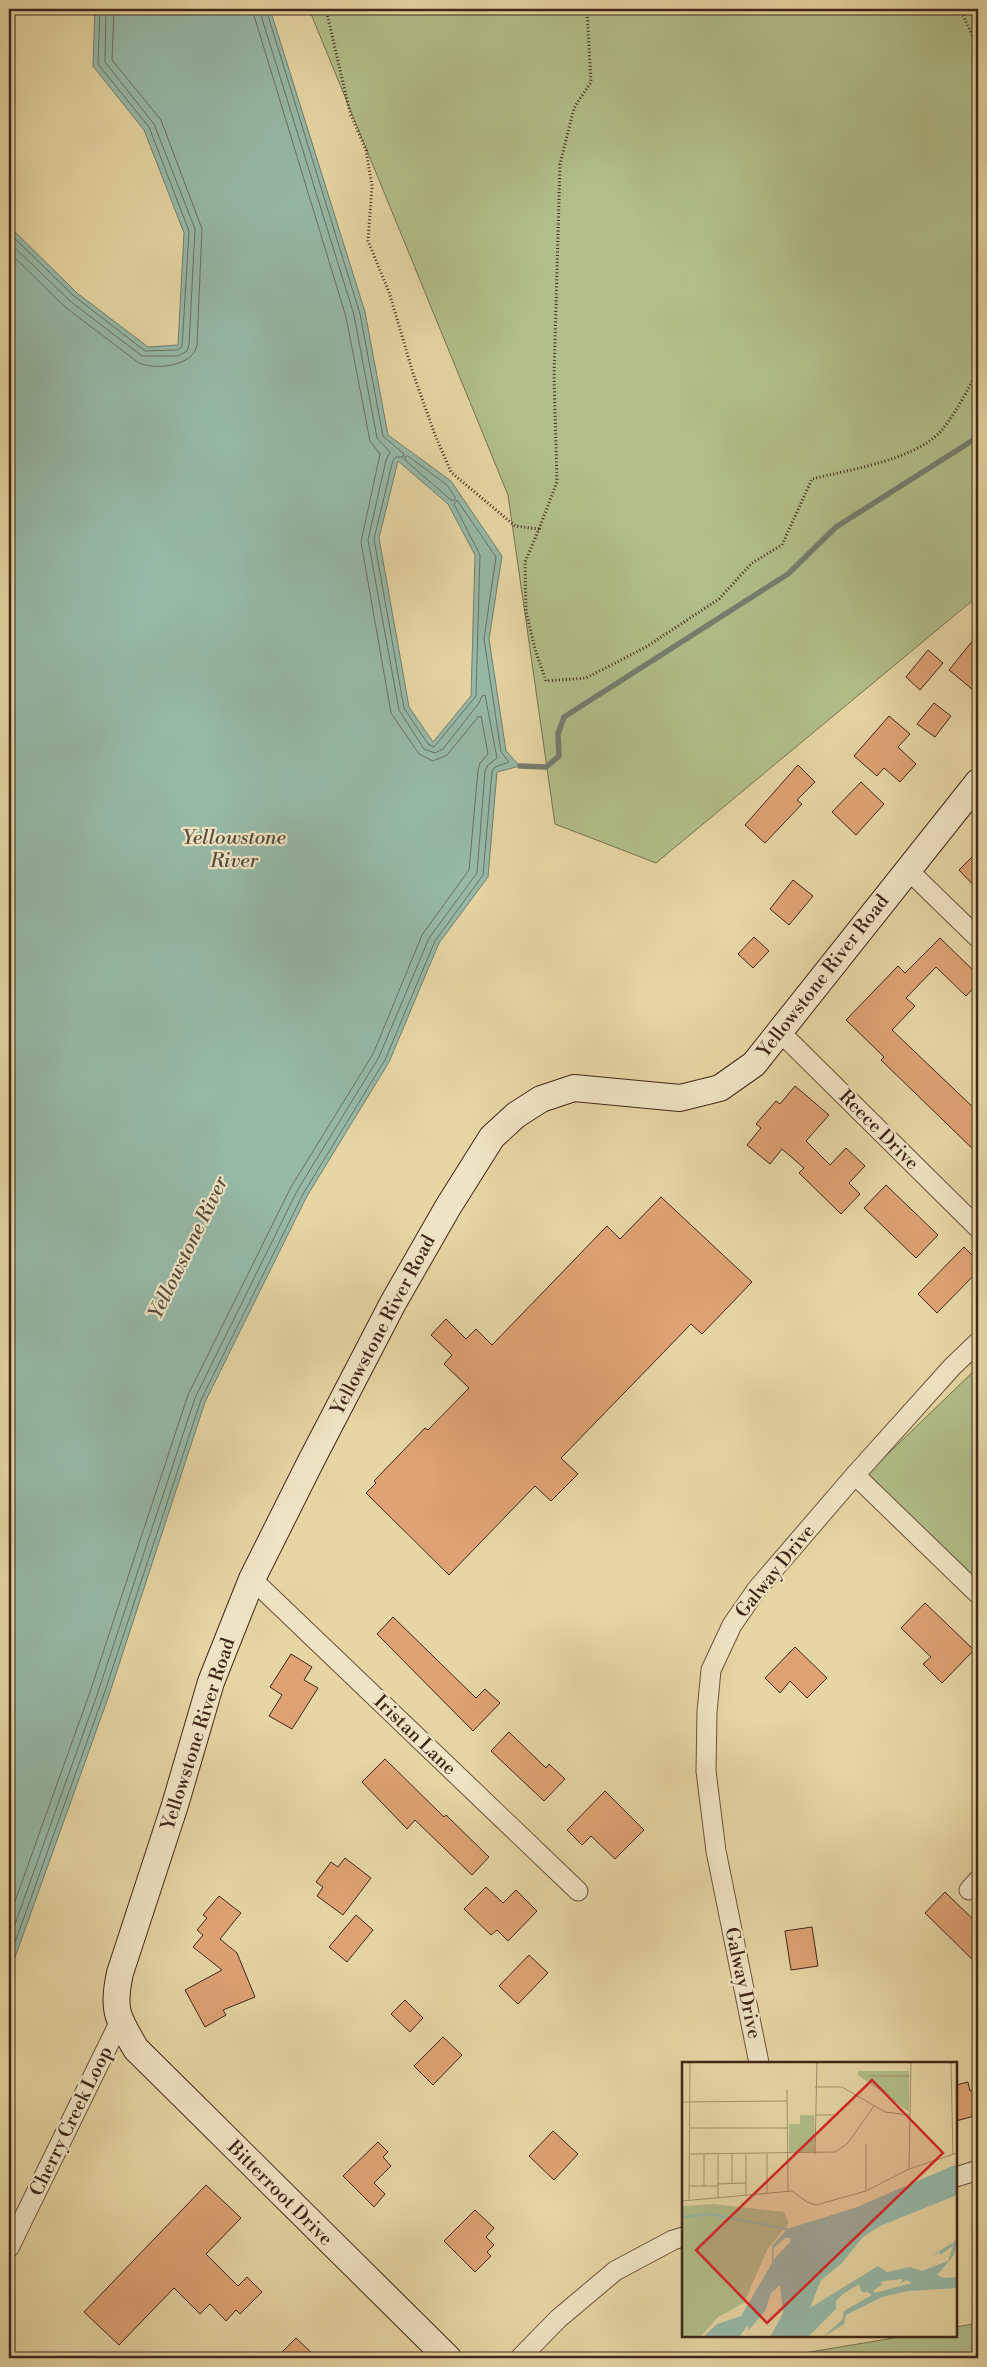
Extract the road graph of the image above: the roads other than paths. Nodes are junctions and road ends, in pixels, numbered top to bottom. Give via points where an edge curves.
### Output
1 (978, 782) edge
2 (907, 869) junction
3 (978, 938) edge
4 (781, 1033) junction
5 (978, 1228) edge
6 (978, 1342) edge
7 (855, 1475) junction
8 (252, 1579) junction
9 (978, 1594) edge
10 (578, 1891) dead end
11 (120, 2021) junction
12 (760, 2062) edge
13 (978, 2170) edge
14 (957, 2177) edge
15 (682, 2237) edge
16 (9, 2248) edge
17 (448, 2358) edge
18 (520, 2358) edge

1 - 2 street, Yellowstone River Road
2 - 3 street
2 - 4 street, Yellowstone River Road
4 - 5 street, Reece Drive
4 - 8 street, Yellowstone River Road via 754,1064 720,1088 680,1098 574,1088 541,1099 516,1115 492,1138 393,1303
6 - 7 street, Galway Drive
7 - 9 street
7 - 12 street, Galway Drive via 757,1589 732,1625 711,1670 706,1771 716,1851
8 - 10 street, Iristan Lane
8 - 11 street, Yellowstone River Road via 211,1682 120,1973 115,1998
11 - 16 street, Cherry Creek Loop
11 - 17 street, Bitterroot Drive via 136,2049
13 - 14 street
15 - 18 street via 615,2271 558,2319

